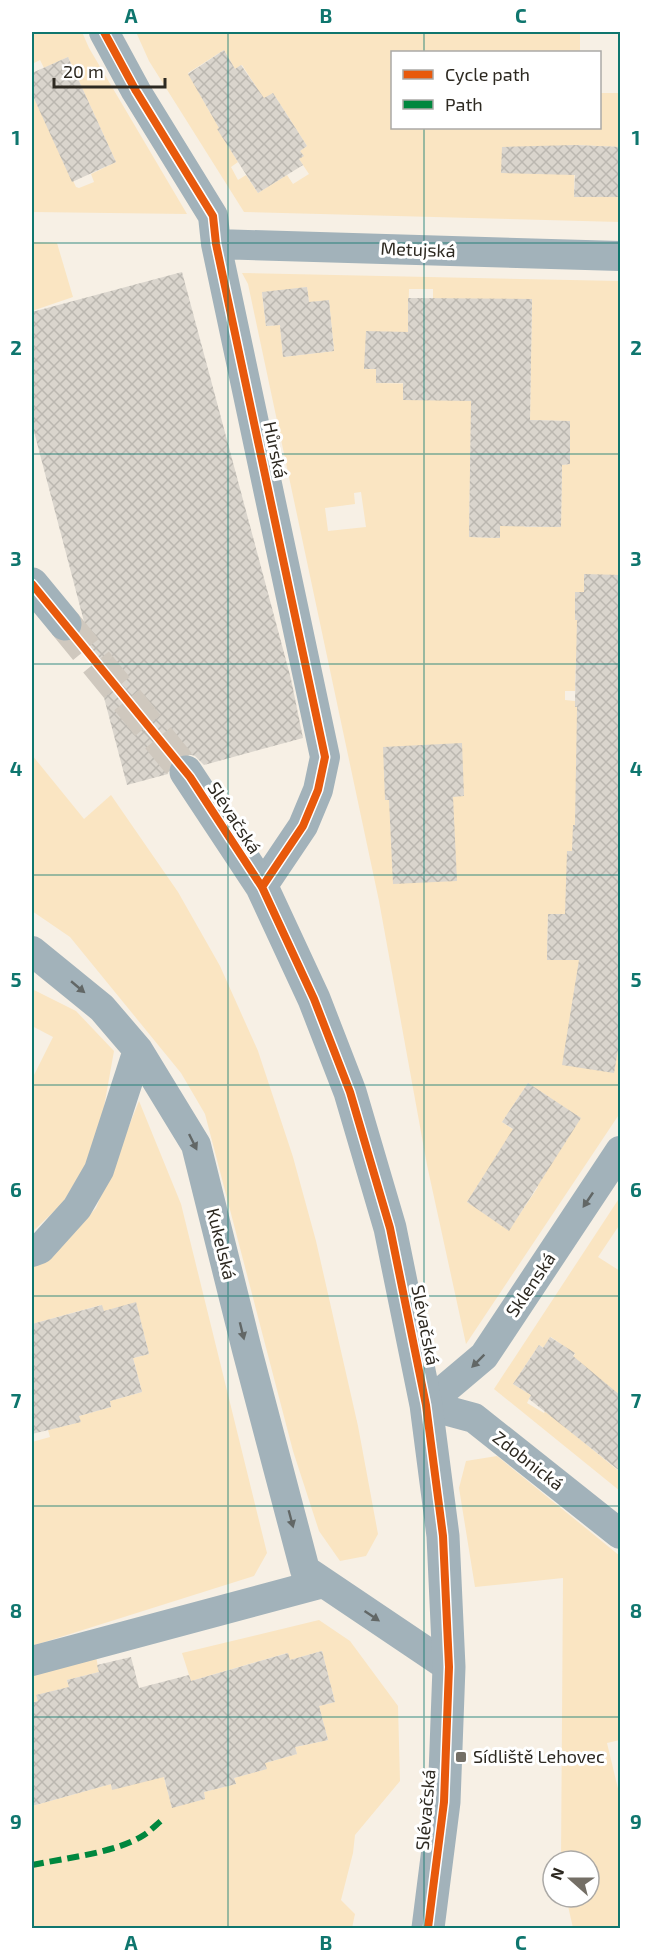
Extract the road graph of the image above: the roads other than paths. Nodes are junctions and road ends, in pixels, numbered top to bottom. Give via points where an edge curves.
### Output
1 (104, 32) edge
2 (216, 244) junction
3 (621, 256) edge
4 (32, 584) edge
5 (64, 624) tunnel mouth
6 (186, 772) tunnel mouth
7 (262, 887) junction
8 (32, 951) edge
9 (138, 1050) junction
10 (621, 1151) edge
11 (32, 1252) edge
12 (426, 1405) junction
13 (621, 1534) edge
14 (323, 1583) junction
15 (32, 1661) edge
16 (449, 1667) junction
17 (428, 1929) edge

1 - 2 street, Hůrská via 213,216
2 - 3 street, Metujská
2 - 7 street, Hůrská via 325,757 318,790 303,826
4 - 5 street
6 - 7 street, Slévačská
7 - 12 street, Slévačská via 314,999 350,1092 390,1228
8 -> 9 street, Kukelská via 102,1008
9 - 11 street via 99,1170 77,1208 40,1250
9 -> 14 street, Kukelská via 196,1145 305,1570
10 -> 12 street, Sklenská via 484,1356
12 - 13 street, Zdobnická via 474,1418
12 - 16 street, Slévačská via 443,1536
14 - 15 street
14 -> 16 street, Kukelská
16 - 17 street, Slévačská via 444,1802

